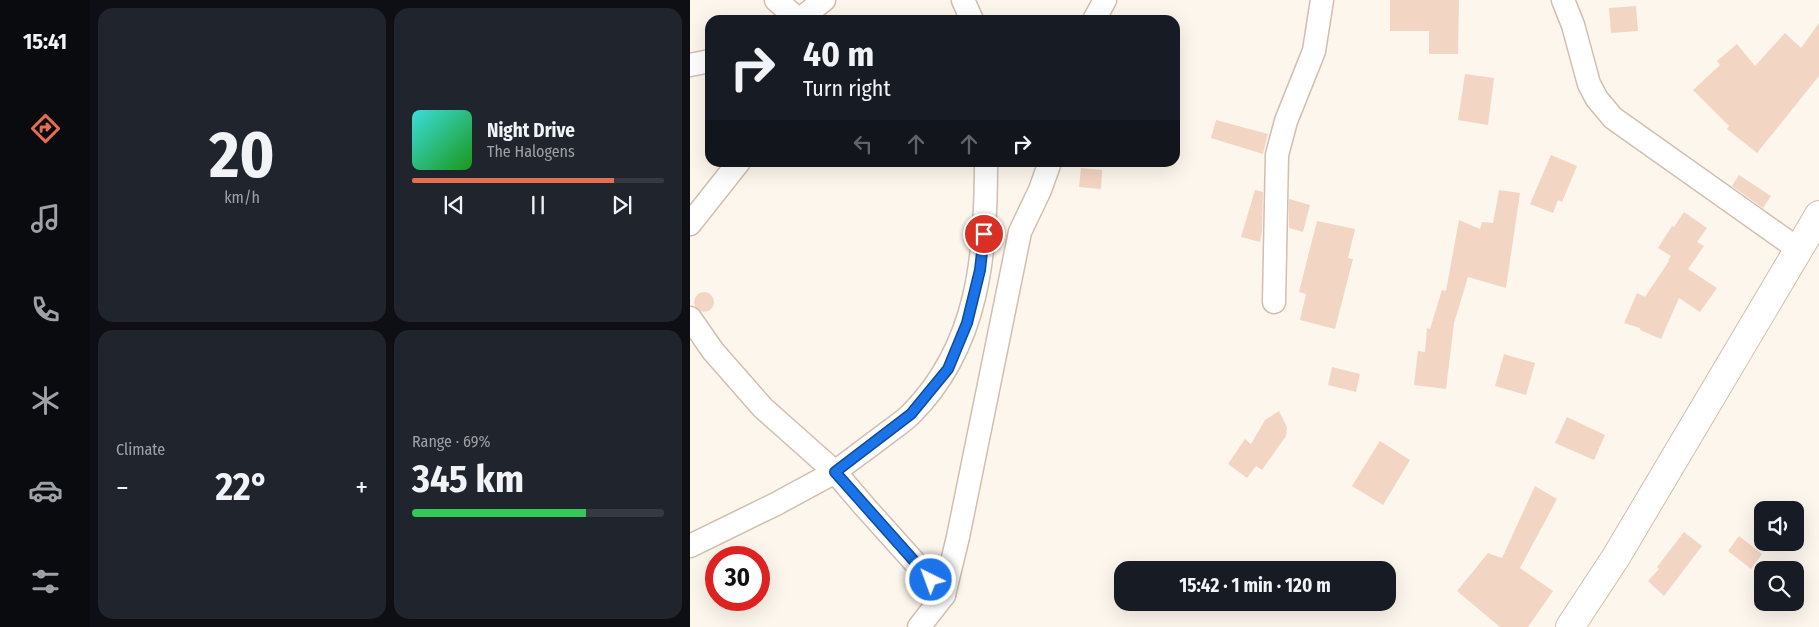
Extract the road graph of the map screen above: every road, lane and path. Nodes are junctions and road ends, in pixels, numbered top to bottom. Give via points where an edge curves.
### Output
1 (776, 0) edge
2 (824, 0) edge
3 (963, 0) edge
4 (1105, 0) edge
5 (1322, 0) edge
6 (1563, 0) edge
7 (793, 15) edge
8 (805, 15) edge
9 (970, 15) edge
10 (1097, 15) edge
11 (705, 62) edge
12 (690, 66) edge
13 (735, 167) edge
14 (986, 167) edge
15 (1048, 167) edge
16 (1819, 215) edge
17 (690, 224) edge
18 (1798, 249) junction
19 (1274, 302) dead end
20 (690, 318) edge
21 (835, 472) junction
22 (690, 546) edge
23 (944, 595) junction
24 (919, 627) edge
25 (1570, 627) edge

1 - 7 street
2 - 8 street
3 - 9 street
4 - 10 street
5 - 19 street via 1314,51 1276,155
6 - 18 street via 1588,84 1614,118
11 - 12 street
13 - 17 street
14 - 21 street via 986,216 980,270 967,323 948,369 911,414
15 - 23 street via 1020,232
16 - 18 street
18 - 25 street via 1616,557
20 - 21 street via 763,408
21 - 22 street
21 - 23 street
23 - 24 street

